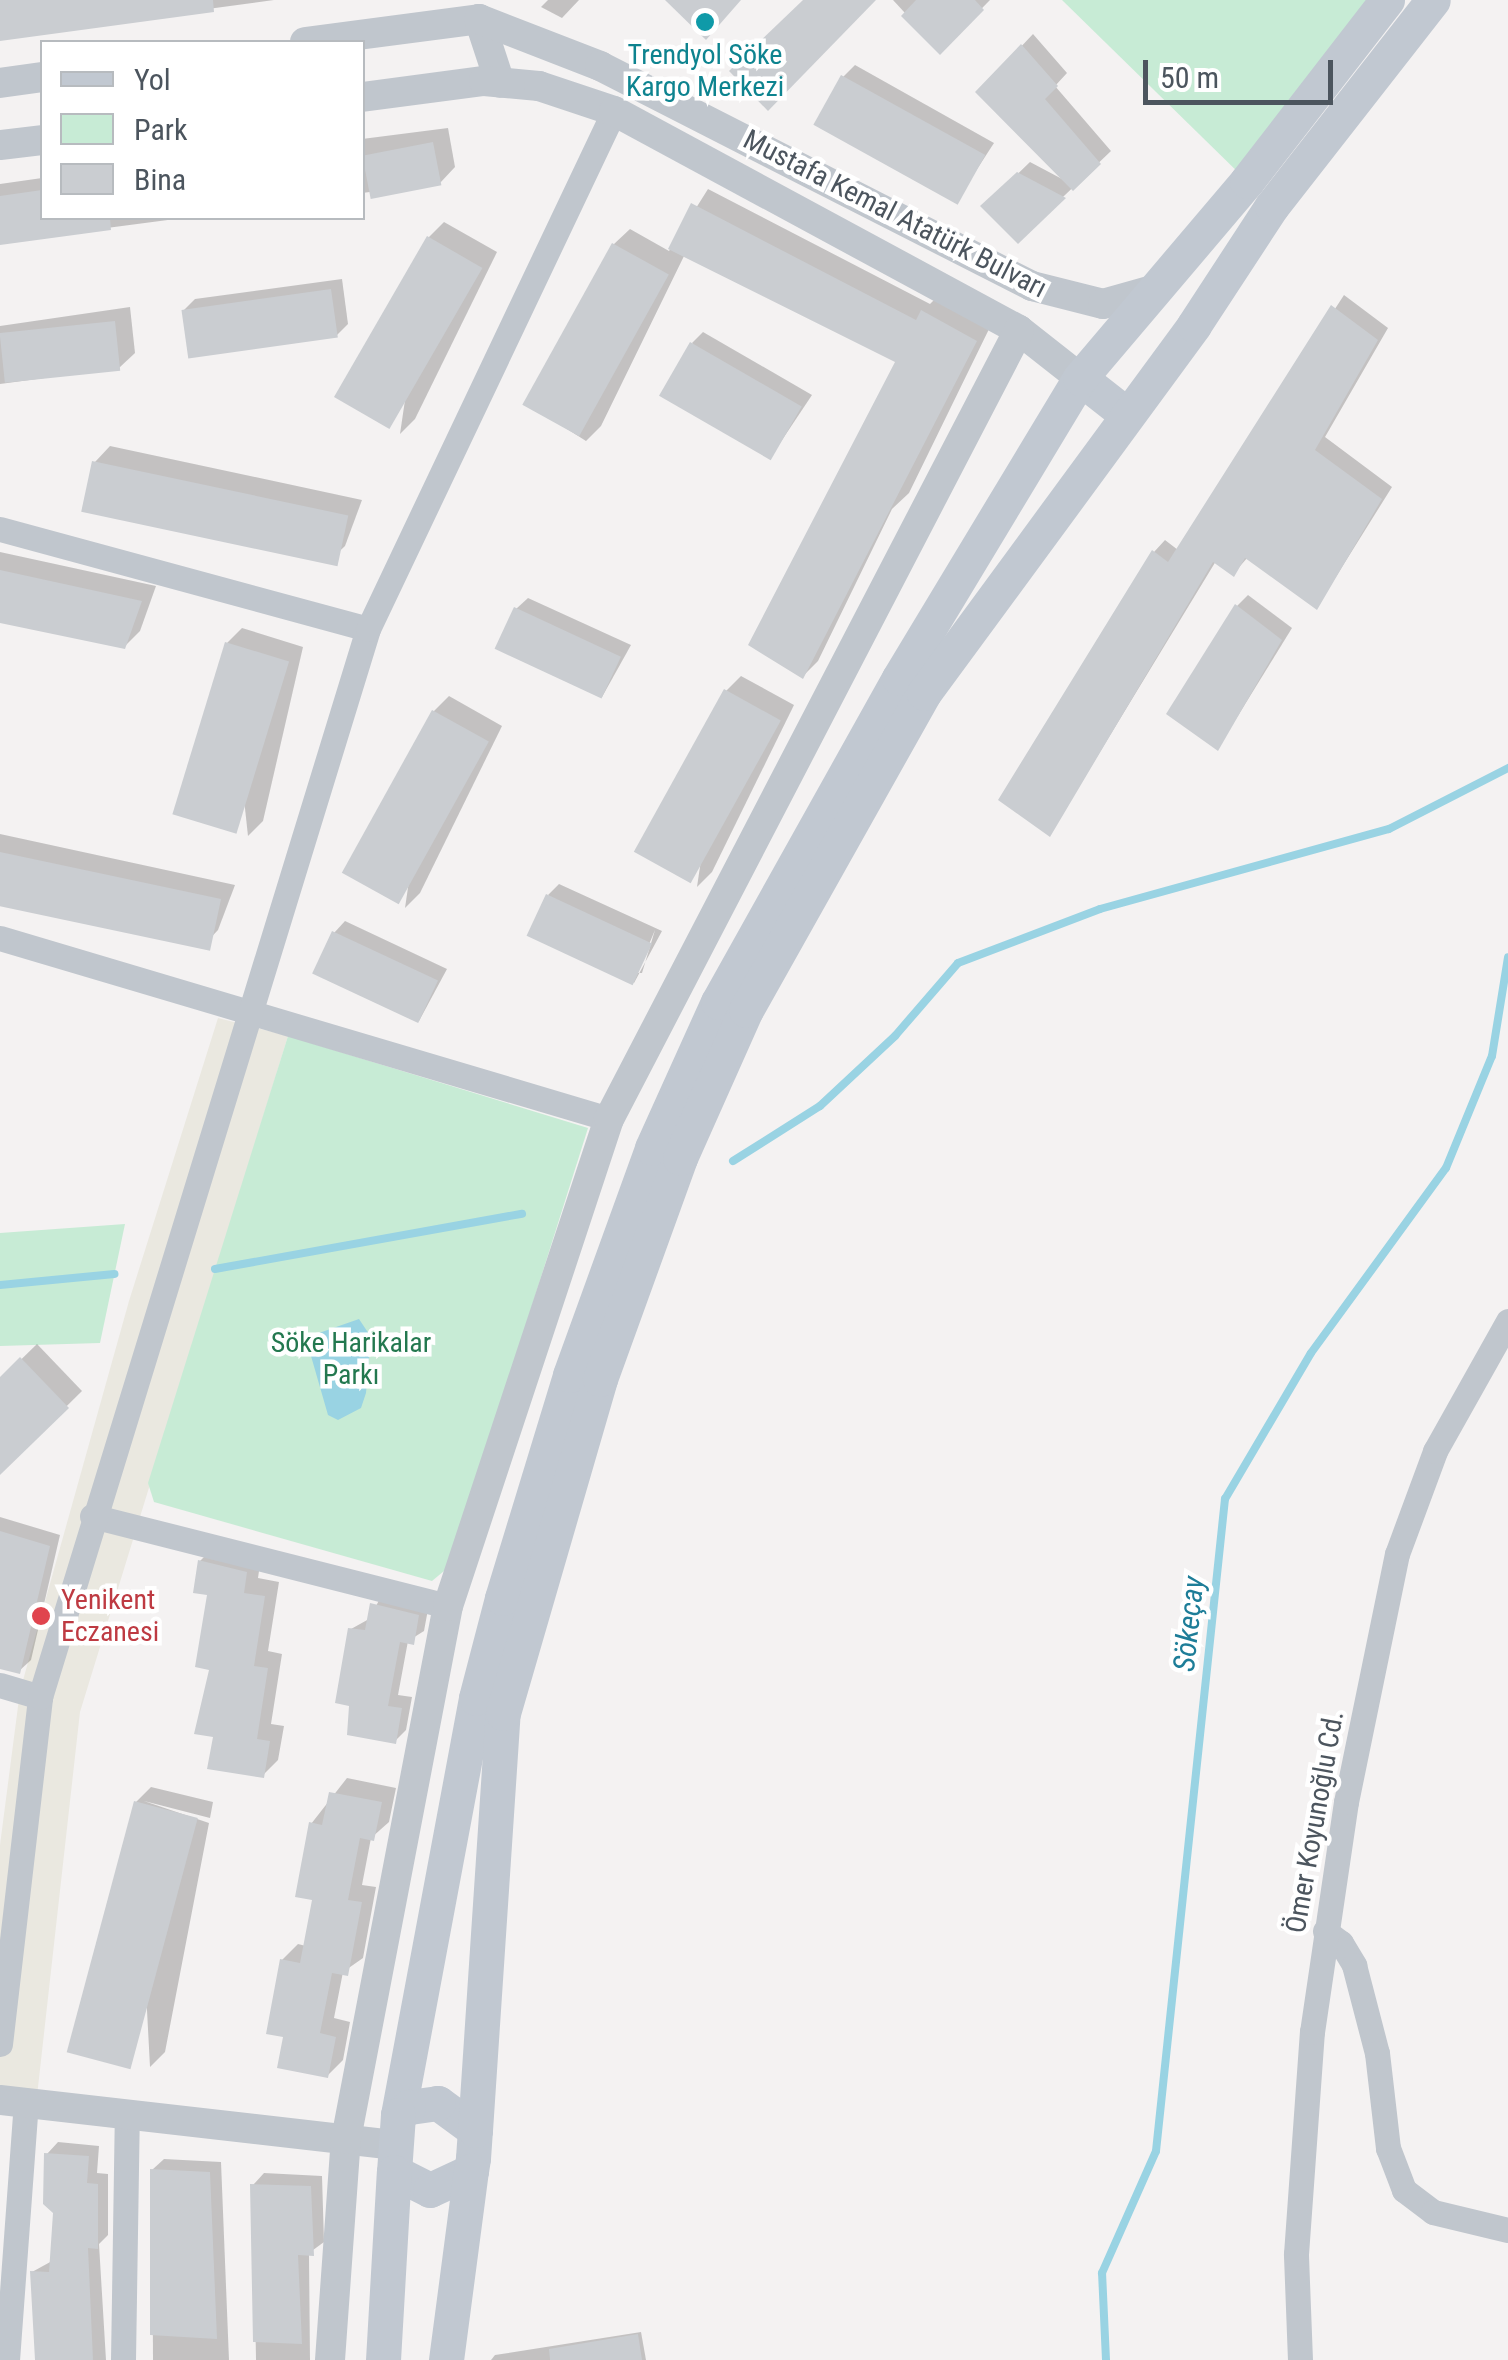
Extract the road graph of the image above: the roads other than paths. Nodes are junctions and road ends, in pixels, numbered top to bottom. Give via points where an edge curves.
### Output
1 (1387, 0) edge
2 (1433, 0) edge
3 (479, 20) junction
4 (321, 40) edge
5 (40, 78) edge
6 (0, 83) edge
7 (500, 83) junction
8 (365, 97) edge
9 (614, 112) junction
10 (40, 140) edge
11 (0, 145) edge
12 (1149, 291) junction
13 (1194, 325) junction
14 (1019, 330) junction
15 (1080, 378) junction
16 (1127, 415) junction
17 (0, 530) edge
18 (368, 628) junction
19 (0, 938) edge
20 (246, 1014) junction
21 (608, 1119) junction
22 (1508, 1322) edge
23 (92, 1516) junction
24 (448, 1606) junction
25 (0, 1685) edge
26 (40, 1697) junction
27 (1324, 1931) junction
28 (0, 2044) edge
29 (13, 2102) edge
30 (127, 2118) junction
31 (475, 2130) junction
32 (346, 2139) junction
33 (396, 2144) junction
34 (471, 2171) junction
35 (1508, 2230) edge
36 (7, 2360) edge
37 (123, 2360) edge
38 (330, 2360) edge
39 (384, 2360) edge
40 (446, 2360) edge
41 (1300, 2360) edge

1 - 12 main road via 1248,181
2 - 13 main road via 1272,206
3 - 4 street, Mustafa Kemal Atatürk Bulvarı
3 - 7 street
3 - 12 street, Mustafa Kemal Atatürk Bulvarı via 600,66 1032,286 1103,304
5 - 6 street
7 - 8 street, Mustafa Kemal Atatürk Bulvarı
7 - 9 street, Mustafa Kemal Atatürk Bulvarı via 539,86
9 - 14 street, Mustafa Kemal Atatürk Bulvarı
9 - 18 street
10 - 11 street
12 - 13 main road
12 - 15 main road
13 - 16 main road
14 - 15 street, Mustafa Kemal Atatürk Bulvarı
14 - 21 street
15 - 16 main road
15 - 33 main road via 828,802 718,1002 652,1148 570,1376 476,1698
16 - 31 main road via 915,709 746,1010 680,1158 600,1380 503,1713
17 - 18 street
18 - 20 street
19 - 20 street
20 - 21 street
20 - 23 street
21 - 24 street
22 - 27 street, Ömer Koyunoğlu Cd. via 1434,1452 1397,1554
23 - 24 street
23 - 26 street
24 - 32 street
25 - 26 street
26 - 28 street
27 - 35 street via 1354,1965 1377,2053 1388,2148 1404,2190 1433,2212
27 - 41 street, Ömer Koyunoğlu Cd. via 1296,2254
29 - 30 street
29 - 36 street
30 - 32 street
30 - 37 street
31 - 33 main road via 438,2103
31 - 34 main road
32 - 33 street
32 - 38 street
33 - 34 main road via 430,2190
33 - 39 main road
34 - 40 main road

